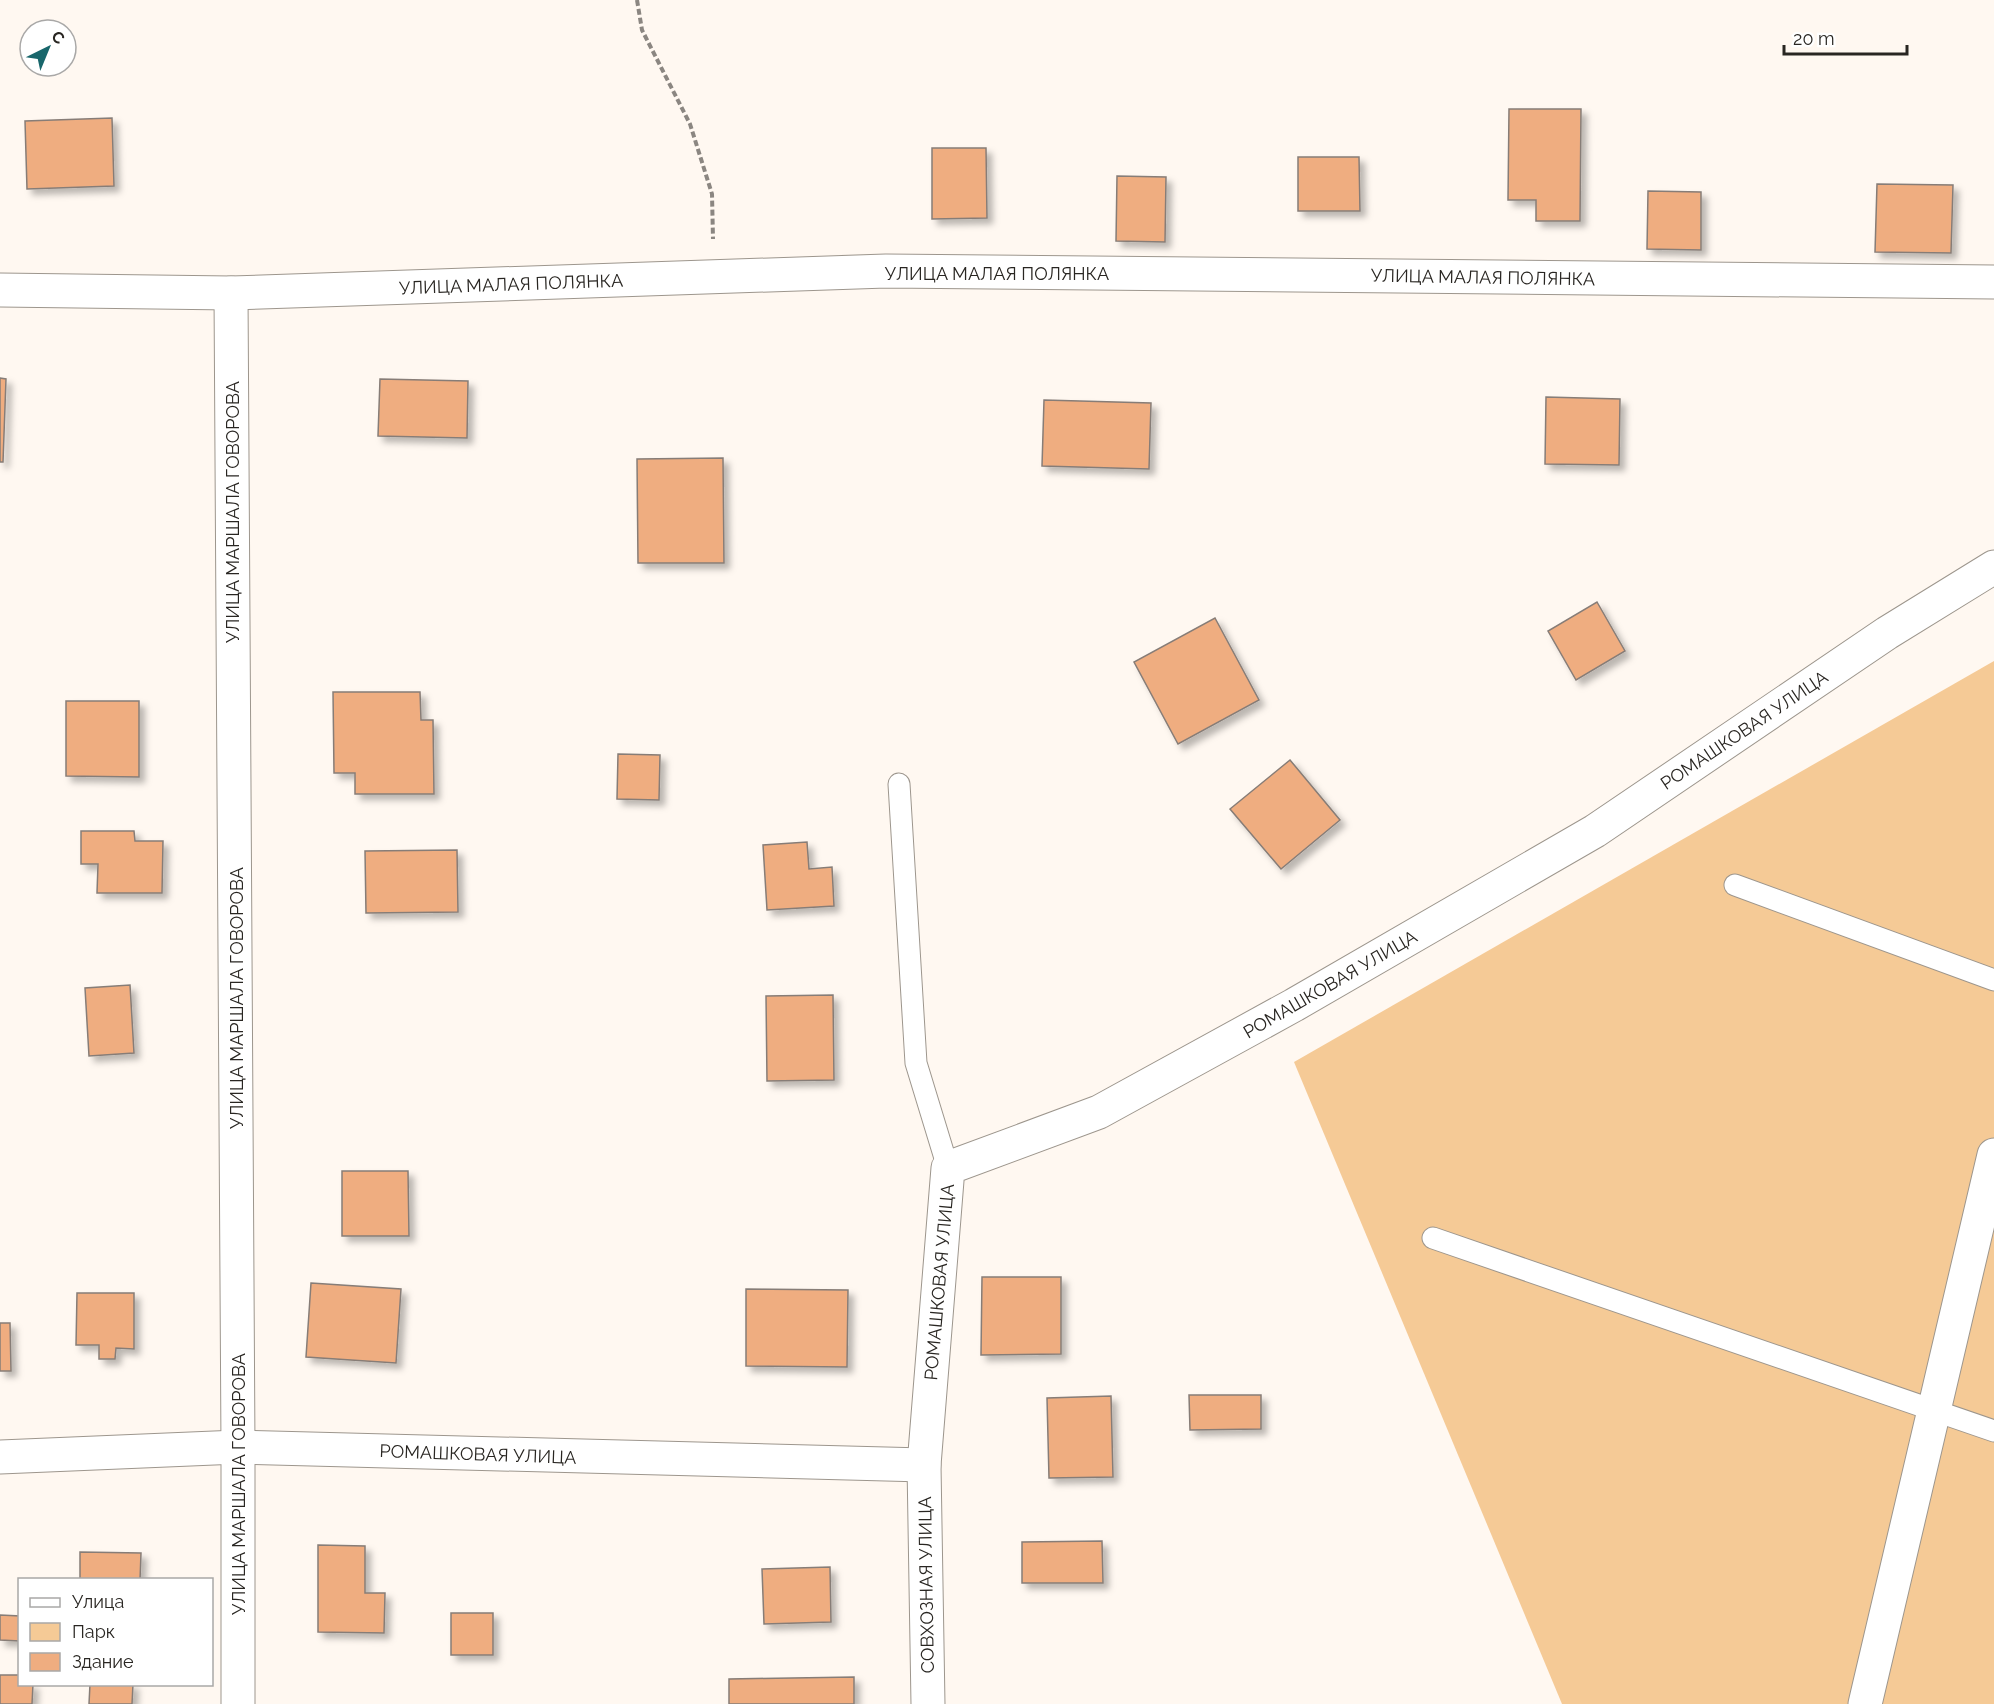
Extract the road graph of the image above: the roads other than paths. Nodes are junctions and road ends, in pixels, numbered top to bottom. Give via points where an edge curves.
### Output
1 (1994, 282) edge
2 (0, 290) edge
3 (231, 293) junction
4 (1994, 567) edge
5 (899, 784) dead end
6 (1735, 885) dead end
7 (1994, 980) edge
8 (1994, 1155) edge
9 (948, 1168) junction
10 (1433, 1238) dead end
11 (1934, 1409) junction
12 (1994, 1431) edge
13 (238, 1447) junction
14 (0, 1457) edge
15 (924, 1466) junction
16 (238, 1704) edge
17 (928, 1704) edge
18 (1865, 1704) edge

1 - 3 street, УЛИЦА МАЛАЯ ПОЛЯНКА via 886,271
2 - 3 street, УЛИЦА МАЛАЯ ПОЛЯНКА
3 - 13 street, УЛИЦА МАРШАЛА ГОВОРОВА
4 - 9 street, РОМАШКОВАЯ УЛИЦА via 1887,633 1595,831 1294,1005 1099,1112
5 - 9 lane via 916,1063
6 - 7 lane
8 - 11 street
9 - 15 street, РОМАШКОВАЯ УЛИЦА
10 - 11 lane
11 - 12 lane
11 - 18 street
13 - 14 street, РОМАШКОВАЯ УЛИЦА
13 - 15 street, РОМАШКОВАЯ УЛИЦА
13 - 16 street, УЛИЦА МАРШАЛА ГОВОРОВА
15 - 17 street, СОВХОЗНАЯ УЛИЦА

